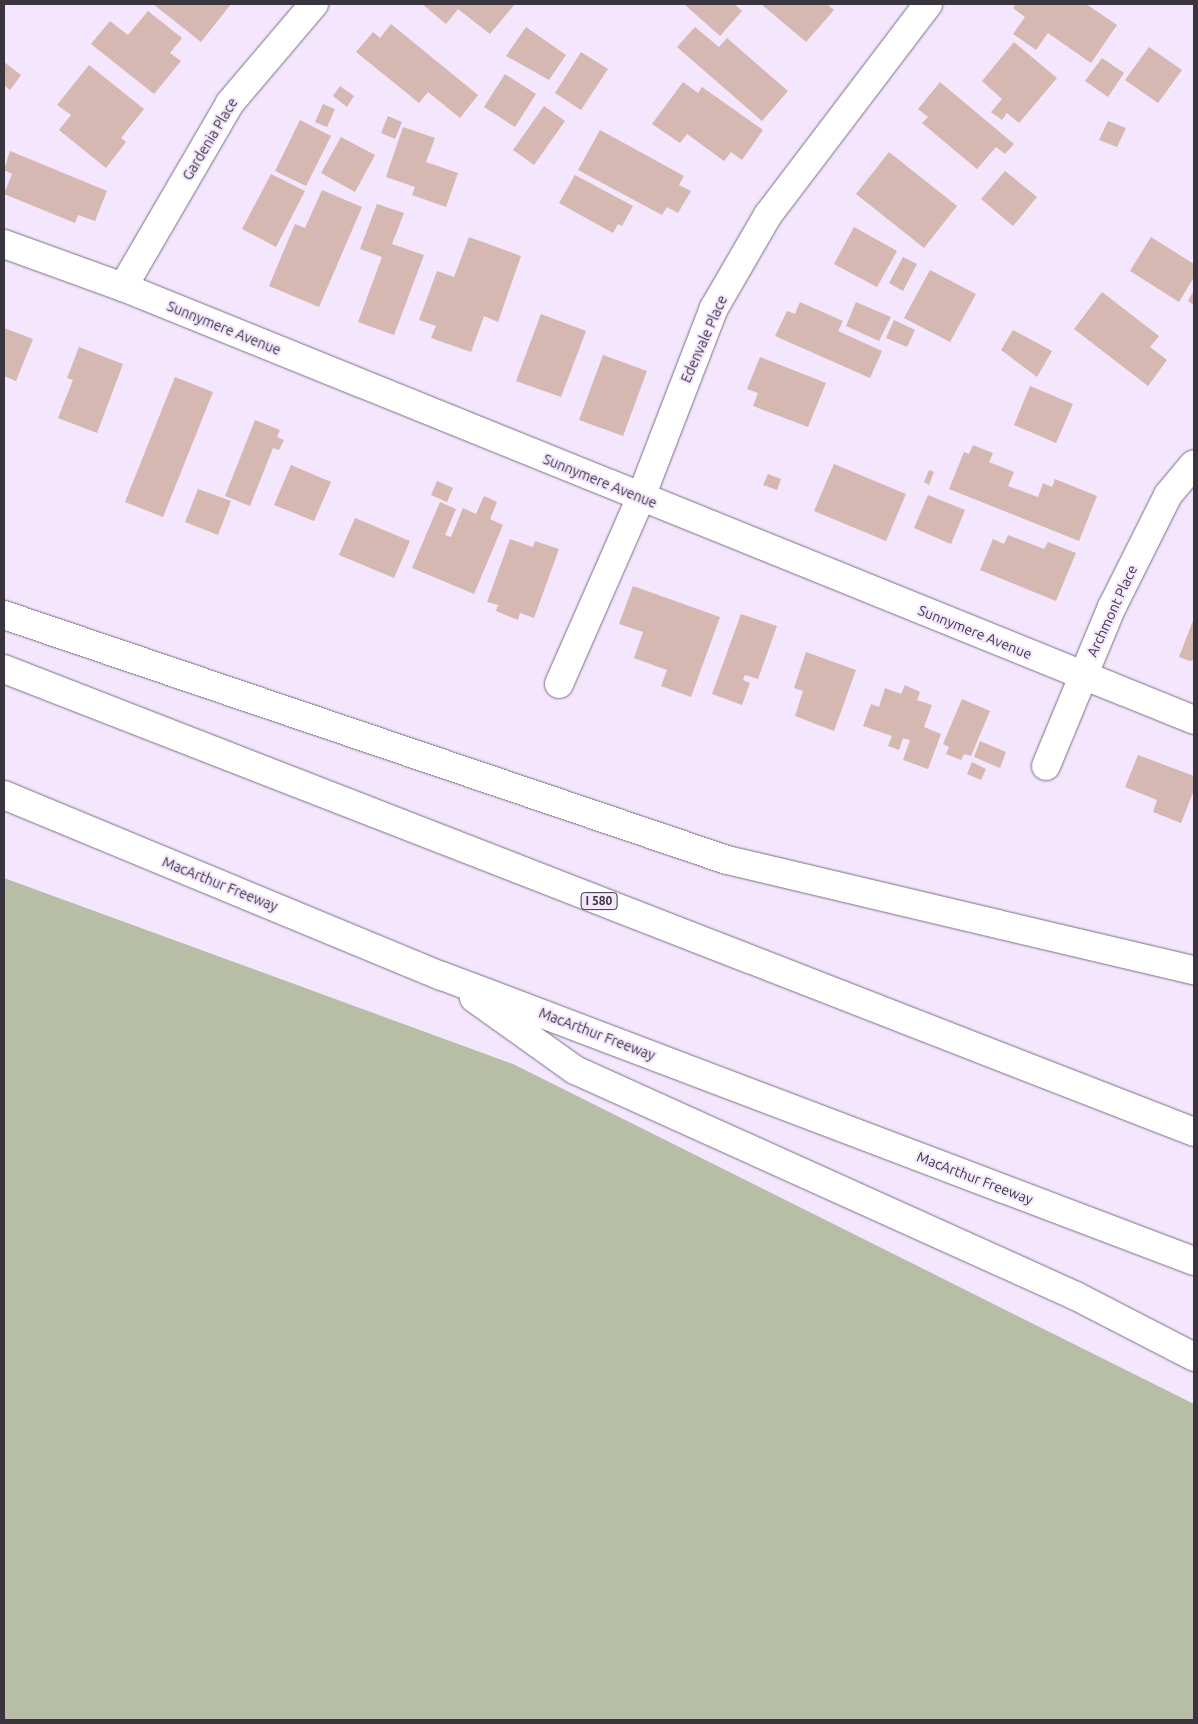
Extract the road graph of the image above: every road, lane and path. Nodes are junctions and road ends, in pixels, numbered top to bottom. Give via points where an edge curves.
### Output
1 (314, 4) edge
2 (928, 4) edge
3 (4, 244) edge
4 (123, 287) junction
5 (1194, 464) edge
6 (641, 497) junction
7 (4, 615) edge
8 (4, 669) edge
9 (1082, 675) junction
10 (559, 684) dead end
11 (1194, 720) edge
12 (1046, 766) dead end
13 (4, 795) edge
14 (1194, 970) edge
15 (442, 976) junction
16 (1194, 1132) edge
17 (1194, 1261) edge
18 (1194, 1357) edge

1 - 4 main road, Gardenia Place via 230,104
2 - 6 main road, Edenvale Place via 763,224 714,308
3 - 4 main road, Sunnymere Avenue
4 - 6 main road, Sunnymere Avenue
5 - 9 main road, Archmont Place via 1168,495
6 - 9 main road, Sunnymere Avenue
6 - 10 main road, Edenvale Place
7 - 14 main road via 727,860
8 - 16 main road, I 580
9 - 11 main road, Sunnymere Avenue
9 - 12 main road, Archmont Place
13 - 15 main road, MacArthur Freeway
15 - 17 main road, MacArthur Freeway
15 - 18 main road via 575,1070 1076,1296

